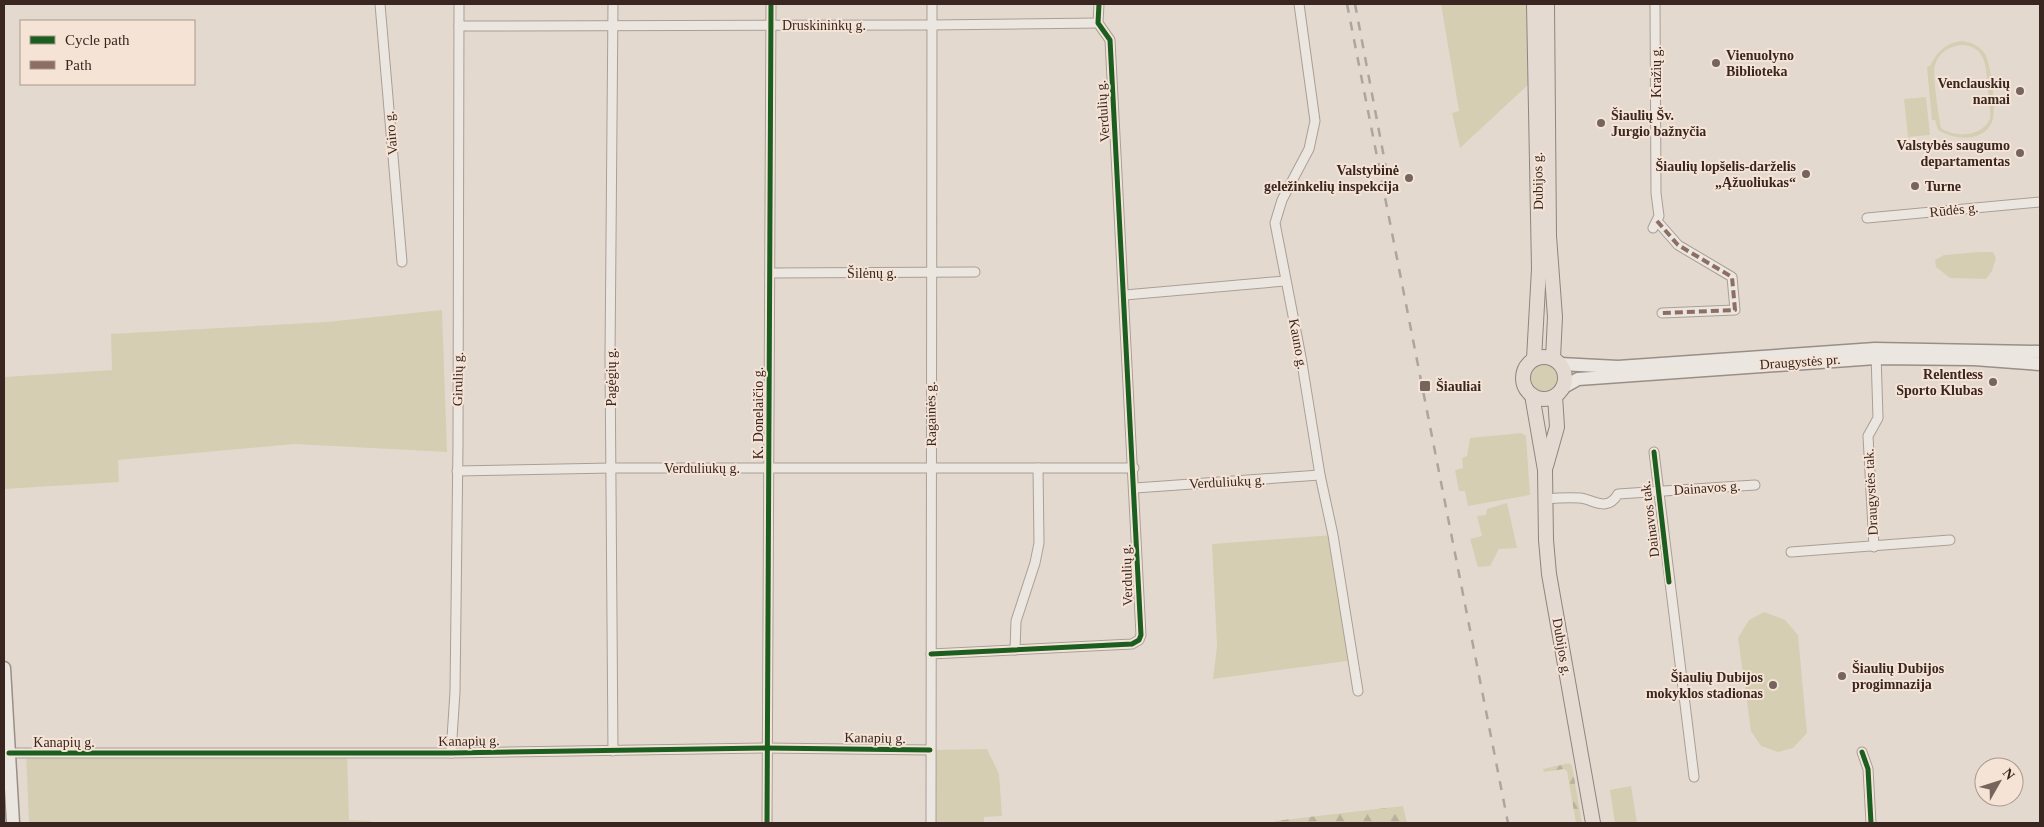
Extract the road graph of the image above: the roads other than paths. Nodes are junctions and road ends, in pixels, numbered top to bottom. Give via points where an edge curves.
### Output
1 (380, 4) edge
2 (459, 4) edge
3 (613, 4) edge
4 (771, 4) edge
5 (932, 4) edge
6 (1099, 4) edge
7 (1299, 4) edge
8 (1534, 4) edge
9 (1547, 4) edge
10 (1655, 4) edge
11 (1098, 23) junction
12 (771, 25) junction
13 (932, 25) junction
14 (459, 26) junction
15 (613, 26) junction
16 (2040, 202) edge
17 (1867, 218) dead end
18 (402, 262) dead end
19 (975, 272) dead end
20 (770, 273) junction
21 (932, 273) junction
22 (1285, 281) junction
23 (1125, 296) junction
24 (1662, 313) dead end
25 (2040, 352) edge
26 (1876, 354) junction
27 (1534, 359) junction
28 (1557, 361) junction
29 (2040, 364) edge
30 (1559, 392) junction
31 (1532, 395) junction
32 (1654, 452) dead end
33 (612, 468) junction
34 (770, 468) junction
35 (932, 468) junction
36 (1038, 468) junction
37 (1134, 468) junction
38 (1545, 470) junction
39 (457, 471) junction
40 (1320, 475) junction
41 (1755, 485) dead end
42 (1135, 488) junction
43 (1658, 491) junction
44 (1544, 499) junction
45 (1950, 540) dead end
46 (1874, 547) junction
47 (1791, 552) dead end
48 (1015, 650) junction
49 (931, 654) junction
50 (4, 668) edge
51 (1358, 691) dead end
52 (766, 748) junction
53 (930, 750) junction
54 (613, 751) junction
55 (1862, 752) dead end
56 (451, 753) junction
57 (9, 754) junction
58 (1694, 777) dead end
59 (13, 823) edge
60 (767, 823) edge
61 (930, 823) edge
62 (1593, 823) edge
63 (1871, 823) edge

1 - 18 street, Vairo g.
2 - 14 street, Girulių g.
3 - 15 street, Pagėgių g.
4 - 12 street, K. Donelaičio g.
5 - 13 street, Ragainės g.
6 - 11 street
7 - 22 street, Kauno g. via 1315,120 1308,149 1282,200 1275,223
8 - 27 main road, Dubijos g. via 1539,269
9 - 28 main road, Dubijos g. via 1549,236
10 - 24 street, Kražių g. via 1656,193 1659,216 1655,224 1678,245 1732,276 1735,304 1735,310
11 - 13 street, Druskininkų g.
11 - 23 street, Verdulių g. via 1110,40
12 - 13 street, Druskininkų g.
12 - 15 street, Druskininkų g.
12 - 20 street, K. Donelaičio g.
13 - 21 street, Ragainės g.
14 - 15 street, Druskininkų g.
14 - 39 street, Girulių g.
15 - 33 street, Pagėgių g.
16 - 17 street, Rūdės g.
19 - 21 street, Šilėnų g.
20 - 21 street, Šilėnų g.
20 - 34 street, K. Donelaičio g.
21 - 35 street, Ragainės g.
22 - 23 street
22 - 40 street, Kauno g.
23 - 37 street, Verdulių g.
25 - 26 main road, Draugystės pr.
26 - 28 main road, Draugystės pr. via 1618,366
26 - 29 main road, Draugystės pr.
26 - 30 main road, Draugystės pr. via 1578,379
26 - 46 street, Draugystės tak. via 1878,418 1868,436
27 - 28 main road via 1544,356
27 - 31 main road via 1522,374 1525,388
28 - 30 main road via 1565,376
30 - 31 main road via 1546,399
30 - 38 main road, Dubijos g. via 1557,427
31 - 38 main road, Dubijos g.
32 - 43 street, Dainavos tak.
33 - 34 street, Verduliukų g.
33 - 39 street, Verduliukų g.
33 - 54 street, Pagėgių g.
34 - 35 street, Verduliukų g.
34 - 52 street, K. Donelaičio g.
35 - 36 street, Verduliukų g.
35 - 49 street, Ragainės g.
36 - 37 street, Verduliukų g.
36 - 48 street via 1038,548 1016,621
37 - 42 street, Verdulių g.
38 - 44 main road, Dubijos g.
39 - 56 street, Girulių g. via 455,692
40 - 42 street, Verduliukų g.
40 - 51 street, Kauno g.
41 - 43 street, Dainavos g.
42 - 48 street, Verdulių g. via 1139,640 1132,644
43 - 44 street, Dainavos g. via 1618,494 1610,502 1598,504 1582,498
43 - 58 street, Dainavos tak.
44 - 62 main road, Dubijos g. via 1552,594
45 - 46 street, Draugystės tak.
46 - 47 street, Draugystės tak.
48 - 49 street, Verdulių g.
49 - 53 street, Ragainės g.
50 - 57 main road
52 - 53 street, Kanapių g.
52 - 54 street, Kanapių g.
52 - 60 street, K. Donelaičio g.
53 - 61 street, Ragainės g.
54 - 56 street, Kanapių g.
55 - 63 street via 1868,769
56 - 57 street, Kanapių g.
57 - 59 main road

